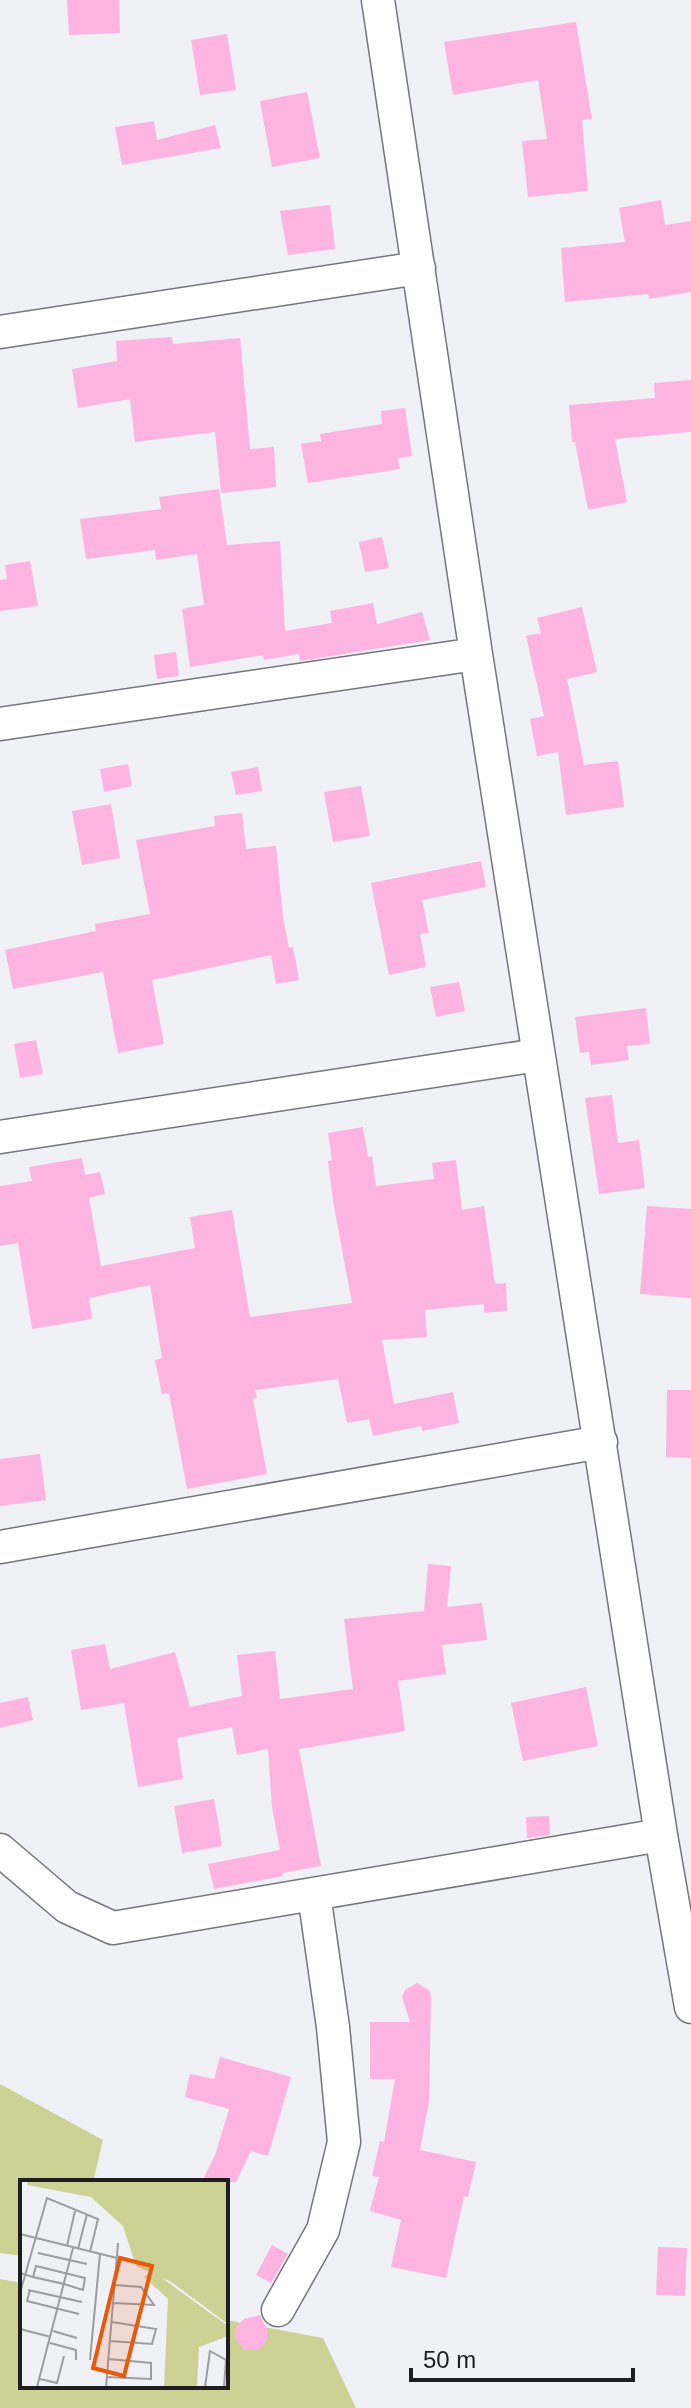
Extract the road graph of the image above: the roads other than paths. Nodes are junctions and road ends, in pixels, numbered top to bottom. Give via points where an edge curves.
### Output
1 (378, 0) edge
2 (419, 268) junction
3 (0, 332) edge
4 (476, 654) junction
5 (0, 724) edge
6 (538, 1055) junction
7 (0, 1137) edge
8 (601, 1442) junction
9 (0, 1547) edge
10 (661, 1835) junction
11 (0, 1850) edge
12 (314, 1894) junction
13 (691, 2007) edge
14 (278, 2310) dead end

1 - 2 street
2 - 3 street
2 - 4 street
4 - 5 street
4 - 6 street
6 - 7 street
6 - 8 street
8 - 9 street
8 - 10 street
10 - 12 street
10 - 13 street
11 - 12 street via 67,1907 113,1928
12 - 14 street via 344,2142 323,2230

